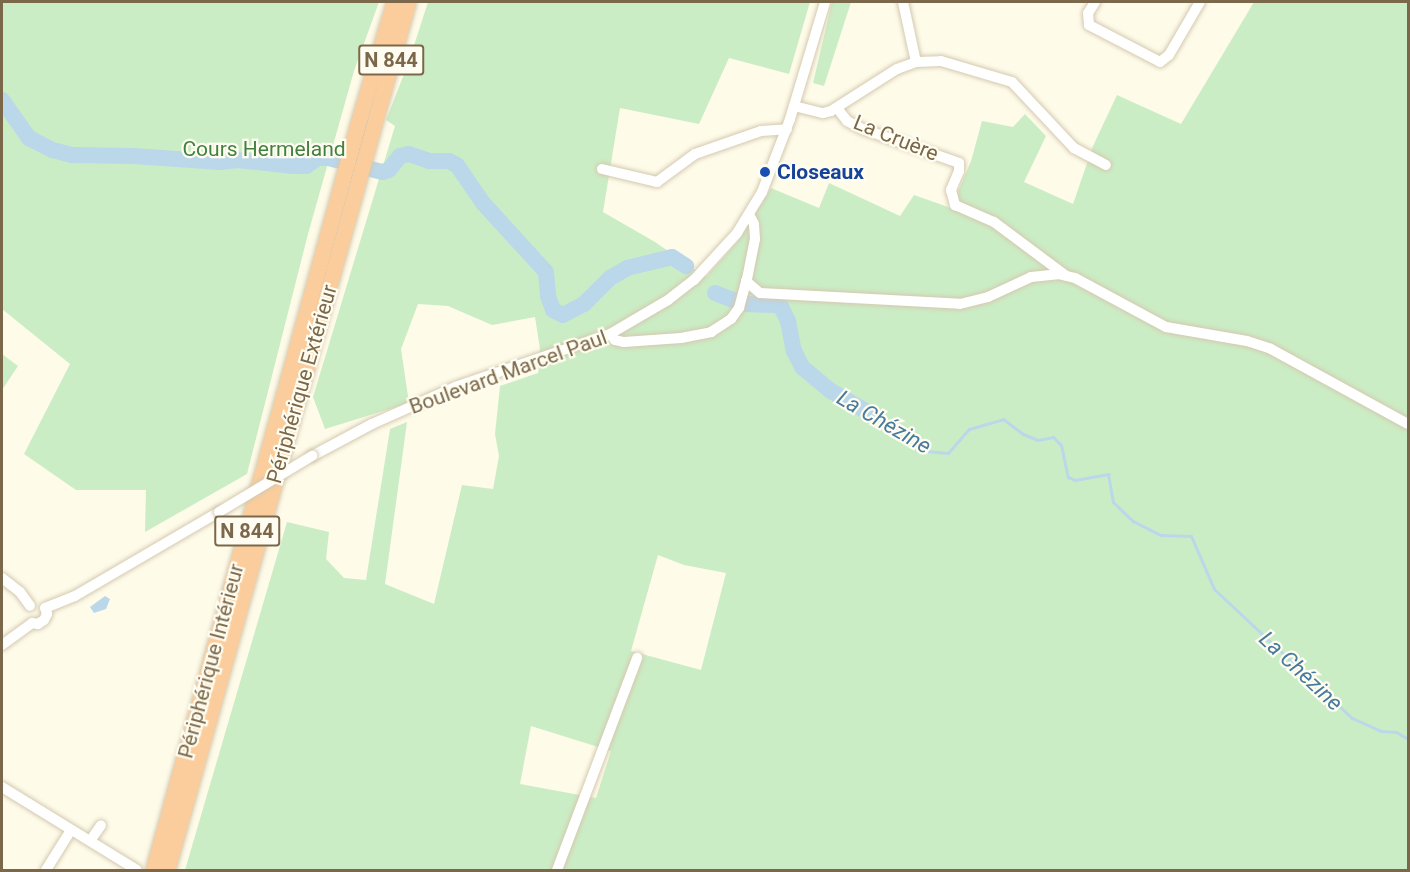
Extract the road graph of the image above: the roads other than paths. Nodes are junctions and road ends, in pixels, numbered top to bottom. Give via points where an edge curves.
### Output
1 (394, 2) edge
2 (408, 2) edge
3 (825, 2) edge
4 (903, 2) edge
5 (1095, 2) edge
6 (1200, 2) edge
7 (916, 62) junction
8 (794, 106) junction
9 (837, 108) junction
10 (787, 129) junction
11 (1106, 165) dead end
12 (602, 169) dead end
13 (749, 214) junction
14 (1067, 276) junction
15 (746, 281) junction
16 (610, 334) junction
17 (1408, 424) edge
18 (2, 578) edge
19 (30, 606) junction
20 (45, 608) junction
21 (32, 623) junction
22 (2, 645) edge
23 (637, 658) dead end
24 (2, 787) edge
25 (101, 825) dead end
26 (71, 830) junction
27 (90, 842) junction
28 (133, 868) edge
29 (46, 870) edge
30 (153, 870) edge
31 (167, 870) edge
32 (556, 870) edge

1 - 30 highway, Périphérique Intérieur / N 844
2 - 31 highway, Périphérique Extérieur / N 844
3 - 8 street, Boulevard Marcel Paul
4 - 7 street
5 - 6 street via 1088,13 1089,25 1160,62 1169,55
7 - 9 street via 897,69
7 - 11 street via 941,61 1012,82 1074,148
8 - 9 street via 823,113
8 - 10 street, Boulevard Marcel Paul
9 - 14 street, La Cruère via 847,121 863,129 959,163 951,190 956,205 994,222
10 - 12 street via 761,131 695,154 657,182
10 - 13 street, Boulevard Marcel Paul
13 - 15 street via 755,239
13 - 16 street, Boulevard Marcel Paul via 694,280
14 - 15 street via 1037,275 988,297 960,304 760,293
14 - 17 street via 1166,327 1247,340 1271,349
15 - 16 street via 739,308 731,319 711,332 624,342
16 - 20 street, Boulevard Marcel Paul, bridge via 455,387 372,424 75,596
18 - 19 street
19 - 20 street
19 - 21 street via 26,615
20 - 21 street via 44,620
21 - 22 street
23 - 32 street
24 - 26 street
25 - 27 street
26 - 27 street
26 - 29 street
27 - 28 street

